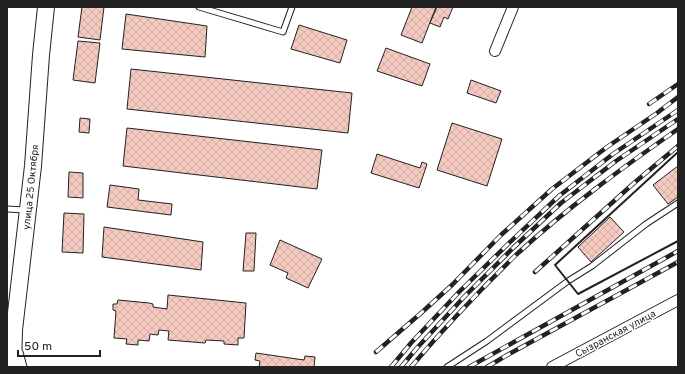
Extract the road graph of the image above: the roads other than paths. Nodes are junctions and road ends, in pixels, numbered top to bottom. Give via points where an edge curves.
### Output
1 (46, 7) edge
2 (199, 7) edge
3 (292, 7) edge
4 (513, 7) edge
5 (495, 51) dead end
6 (678, 203) edge
7 (7, 209) edge
8 (28, 210) junction
9 (678, 300) edge
10 (14, 330) junction
11 (13, 367) edge
12 (24, 367) edge
13 (447, 367) edge
14 (552, 367) edge

1 - 8 main road, улица 25 Октября
2 - 3 lane via 283,32
4 - 5 street
6 - 13 lane
7 - 8 lane
8 - 10 main road, улица 25 Октября
9 - 14 street, Сызранская улица
10 - 11 main road, улица 25 Октября
10 - 12 lane

